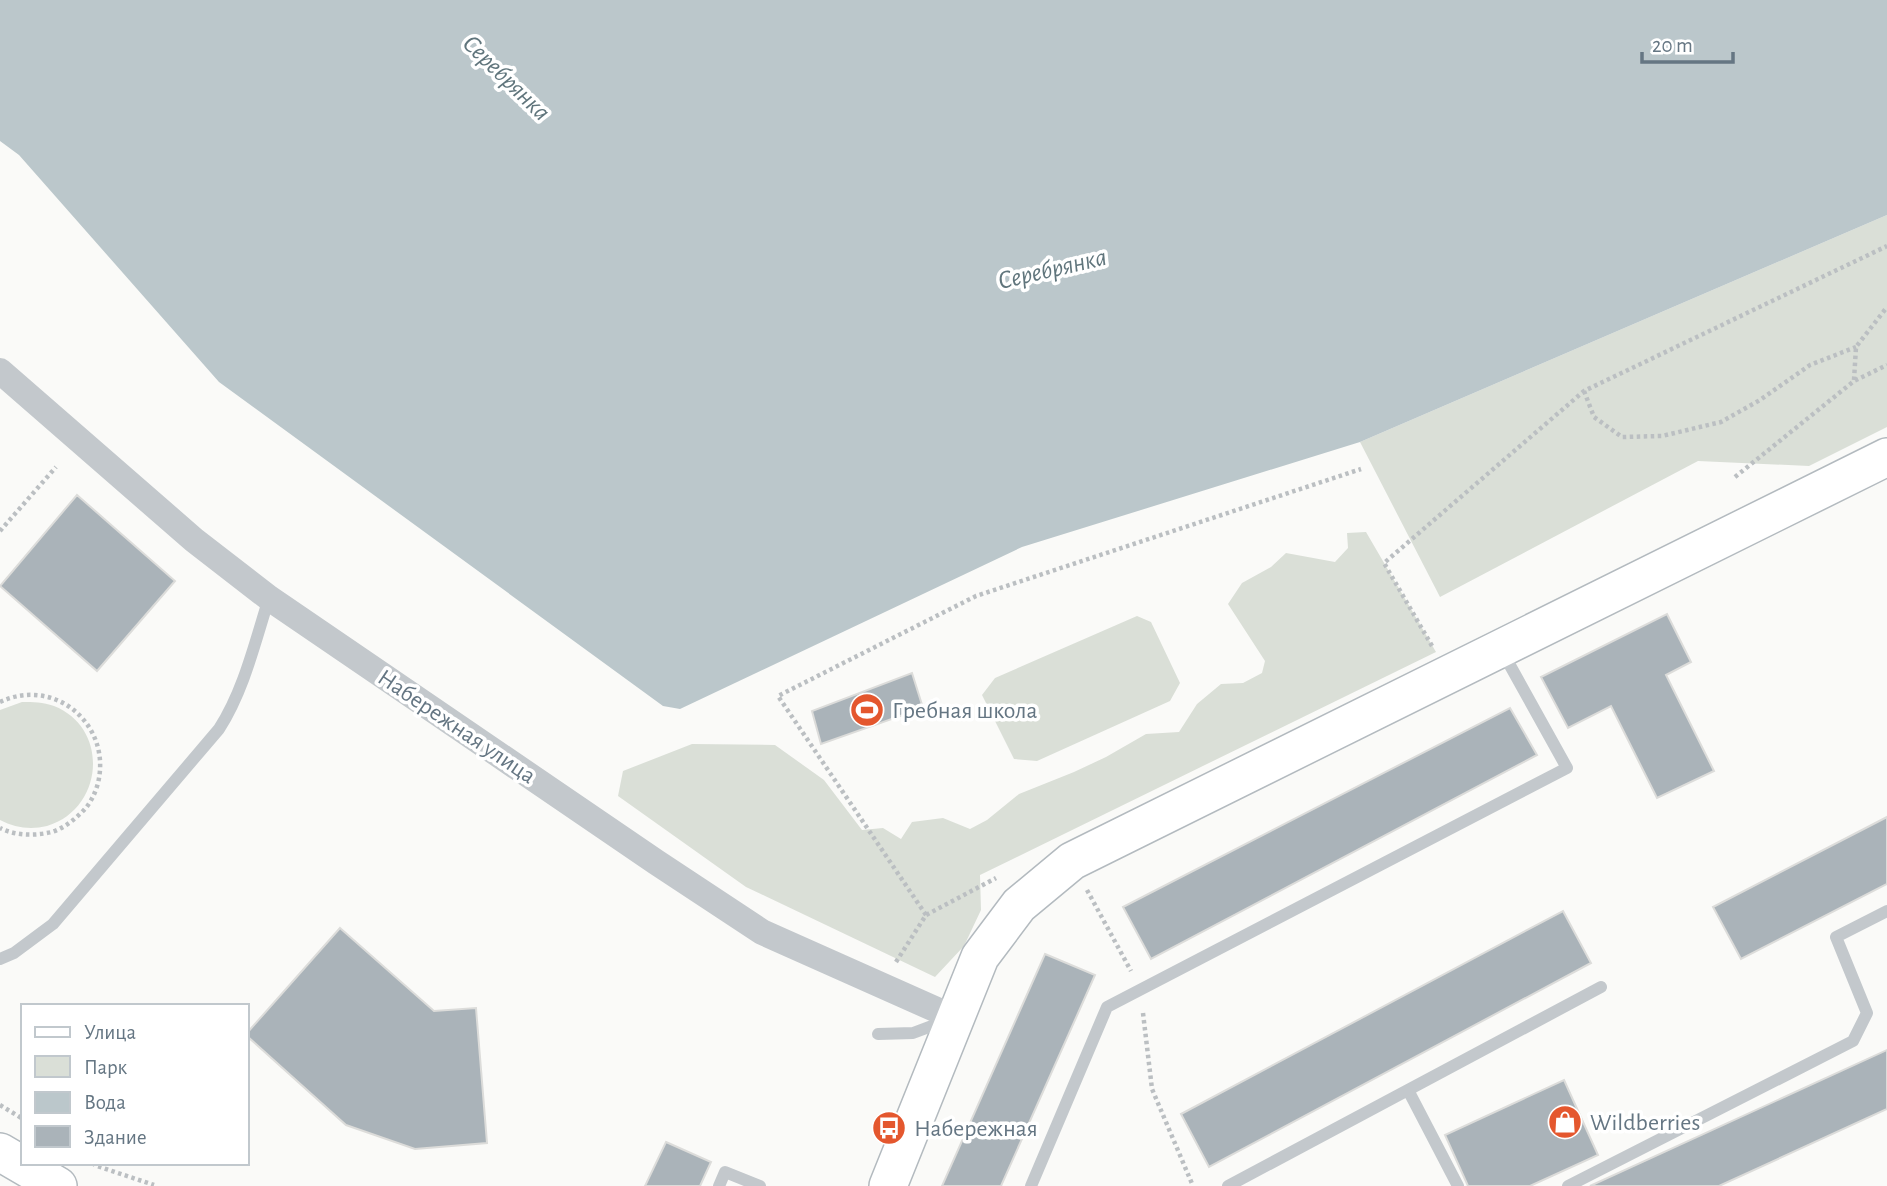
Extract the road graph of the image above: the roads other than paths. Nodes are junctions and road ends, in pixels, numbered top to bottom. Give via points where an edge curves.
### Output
1 (0, 371) edge
2 (1887, 457) edge
3 (269, 598) junction
4 (1501, 648) junction
5 (1887, 911) edge
6 (0, 959) edge
7 (1601, 986) dead end
8 (955, 1018) junction
9 (878, 1034) dead end
10 (1408, 1090) junction
11 (0, 1152) edge
12 (21, 1164) edge
13 (22, 1165) edge
14 (58, 1186) edge
15 (719, 1186) edge
16 (760, 1186) edge
17 (888, 1186) edge
18 (1031, 1186) edge
19 (1228, 1186) edge
20 (1458, 1186) edge
21 (1568, 1186) edge

1 - 3 street, Набережная улица via 194,540
2 - 4 street
3 - 6 lane via 236,697 219,729 54,924
3 - 8 street, Набережная улица via 762,932
4 - 8 street via 1072,860 1019,905 980,957
4 - 18 lane via 1567,768 1107,1007
5 - 21 lane via 1836,937 1867,1013 1853,1041
7 - 10 lane
8 - 9 lane via 913,1033
8 - 17 street
10 - 19 lane
10 - 20 lane
11 - 12 street
13 - 14 street
15 - 16 lane via 724,1172

